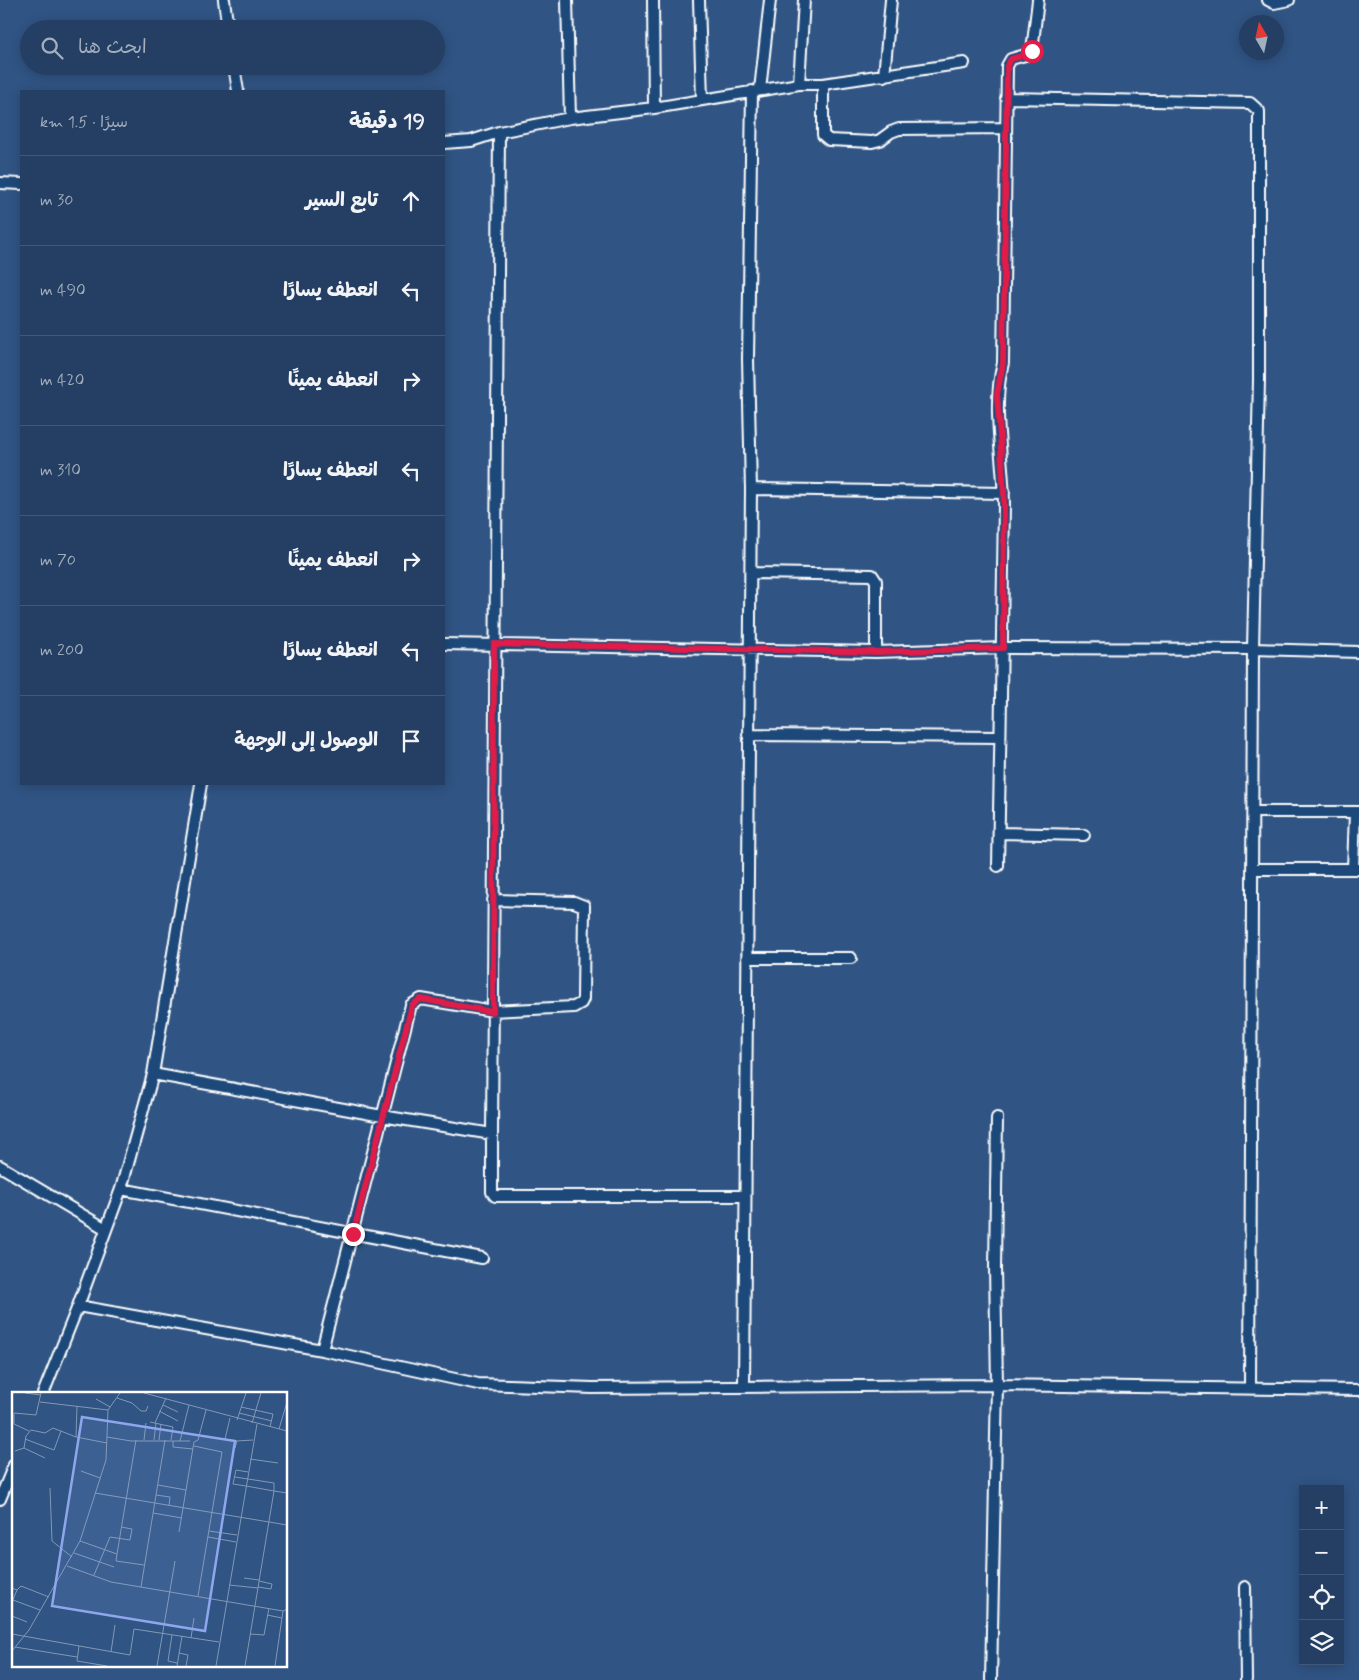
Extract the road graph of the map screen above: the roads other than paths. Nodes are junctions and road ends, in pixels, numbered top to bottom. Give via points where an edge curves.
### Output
1 (224, 0) edge
2 (567, 0) edge
3 (653, 0) edge
4 (699, 0) edge
5 (770, 0) edge
6 (804, 0) edge
7 (892, 0) edge
8 (1038, 0) edge
9 (1268, 0) edge
10 (1289, 0) edge
11 (227, 20) edge
12 (964, 63) dead end
13 (235, 75) edge
14 (884, 76) junction
15 (799, 84) junction
16 (824, 84) junction
17 (238, 90) edge
18 (756, 91) junction
19 (1006, 98) junction
20 (702, 100) junction
21 (654, 108) junction
22 (570, 118) junction
23 (1004, 128) junction
24 (499, 132) junction
25 (445, 143) edge
26 (0, 183) edge
27 (20, 184) edge
28 (751, 489) junction
29 (1004, 493) junction
30 (751, 573) junction
31 (445, 644) edge
32 (494, 644) junction
33 (1003, 648) junction
34 (1253, 649) junction
35 (748, 650) junction
36 (876, 652) junction
37 (1359, 652) edge
38 (748, 736) junction
39 (1000, 737) junction
40 (201, 785) edge
41 (1253, 812) junction
42 (1357, 812) edge
43 (999, 833) junction
44 (1084, 834) dead end
45 (998, 866) dead end
46 (1252, 868) junction
47 (1356, 869) edge
48 (493, 900) junction
49 (748, 958) junction
50 (851, 958) dead end
51 (493, 1012) junction
52 (153, 1074) junction
53 (382, 1116) junction
54 (998, 1118) dead end
55 (492, 1134) junction
56 (0, 1166) edge
57 (121, 1189) junction
58 (744, 1196) junction
59 (106, 1229) junction
60 (353, 1234) junction
61 (482, 1258) dead end
62 (78, 1306) junction
63 (322, 1350) junction
64 (997, 1385) junction
65 (744, 1386) junction
66 (1250, 1388) junction
67 (1359, 1390) edge
68 (43, 1392) edge
69 (12, 1470) edge
70 (0, 1499) edge
71 (1245, 1587) dead end
72 (991, 1680) edge
73 (1246, 1680) edge

1 - 11 street
2 - 22 street
3 - 21 street
4 - 20 street
5 - 18 street
6 - 15 street
7 - 14 street
8 - 19 street via 1033,48 1029,54 1008,62
9 - 10 street via 1274,3
12 - 14 street
13 - 17 street
14 - 16 street
15 - 16 street
15 - 18 street
16 - 23 street via 823,135 829,140 877,141 899,129
18 - 20 street
18 - 28 street via 748,359
19 - 23 street
19 - 34 street via 1250,103 1259,110 1259,380
20 - 21 street
21 - 22 street
22 - 24 street
23 - 29 street via 1003,363 997,394
24 - 25 street via 471,141
24 - 32 street
26 - 27 street
28 - 29 street
28 - 30 street
29 - 33 street
30 - 35 street
30 - 36 street via 872,575 876,581
31 - 32 street
32 - 35 street
32 - 48 street
33 - 34 street
33 - 36 street
33 - 39 street
34 - 37 street
34 - 41 street
35 - 36 street
35 - 38 street
38 - 39 street
38 - 49 street
39 - 43 street
40 - 52 street
41 - 42 street
41 - 46 street
42 - 47 street
43 - 44 street
43 - 45 street
46 - 47 street
46 - 66 street
48 - 51 street
48 - 51 street via 574,902 584,906 585,910 581,1003 570,1008
49 - 50 street
49 - 58 street
51 - 53 street via 421,999 412,1005
51 - 55 street
52 - 53 street
52 - 57 street
53 - 55 street
53 - 60 street
54 - 64 street
55 - 58 street via 492,1192 495,1196
56 - 59 street
57 - 59 street
57 - 60 street
58 - 65 street
59 - 62 street
60 - 61 street
60 - 63 street
62 - 63 street
62 - 68 street
63 - 65 street via 478,1384 592,1388
64 - 65 street
64 - 66 street
64 - 72 street
66 - 67 street
69 - 70 street
71 - 73 street

